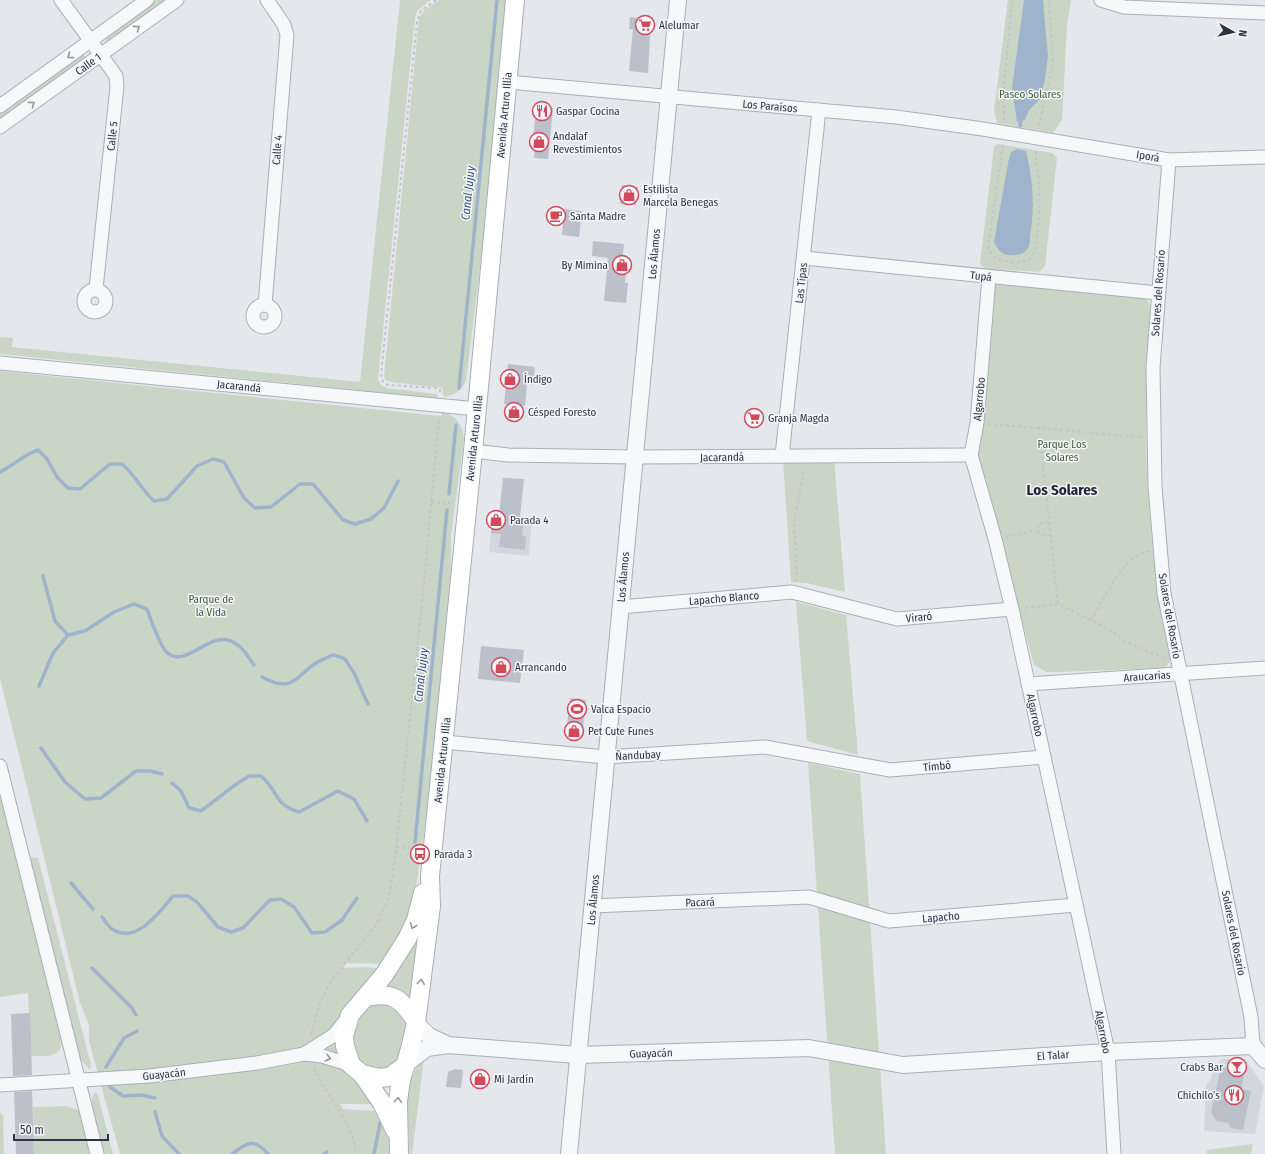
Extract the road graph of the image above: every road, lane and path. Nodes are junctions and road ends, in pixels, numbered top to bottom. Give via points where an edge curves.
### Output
1 (61, 0) edge
2 (147, 0) edge
3 (177, 0) edge
4 (267, 0) edge
5 (436, 0) edge
6 (515, 0) edge
7 (678, 0) edge
8 (1101, 0) edge
9 (1265, 12) edge
10 (91, 41) junction
11 (101, 55) junction
12 (507, 82) junction
13 (668, 97) junction
14 (0, 106) edge
15 (819, 110) junction
16 (0, 127) edge
17 (1033, 138) joint
18 (1265, 157) edge
19 (1169, 160) junction
20 (988, 248) dead end
21 (1033, 255) dead end
22 (804, 258) junction
23 (989, 277) junction
24 (96, 289) dead end
25 (1158, 293) junction
26 (264, 305) dead end
27 (0, 362) edge
28 (440, 406) junction
29 (477, 409) junction
30 (977, 423) junction
31 (1039, 427) junction
32 (1153, 437) junction
33 (473, 451) junction
34 (971, 455) junction
35 (782, 456) junction
36 (804, 456) junction
37 (634, 458) junction
38 (449, 501) dead end
39 (431, 502) junction
40 (1049, 522) junction
41 (1037, 530) junction
42 (1050, 535) junction
43 (995, 539) junction
44 (1160, 549) junction
45 (792, 592) junction
46 (827, 601) joint
47 (1058, 604) junction
48 (620, 607) junction
49 (1012, 609) junction
50 (1091, 620) junction
51 (1265, 668) edge
52 (1180, 673) junction
53 (1028, 684) junction
54 (444, 742) junction
55 (606, 757) junction
56 (1044, 757) junction
57 (831, 759) joint
58 (0, 766) edge
59 (396, 847) junction
60 (433, 851) junction
61 (430, 876) junction
62 (809, 897) joint
63 (1076, 905) junction
64 (592, 906) junction
65 (366, 997) junction
66 (350, 1015) junction
67 (416, 1022) junction
68 (311, 1039) dead end
69 (448, 1045) junction
70 (1253, 1046) junction
71 (1108, 1052) junction
72 (304, 1054) junction
73 (578, 1055) junction
74 (854, 1057) joint
75 (1265, 1060) edge
76 (407, 1064) junction
77 (314, 1066) dead end
78 (357, 1070) junction
79 (79, 1080) junction
80 (0, 1085) edge
81 (398, 1145) edge
82 (97, 1154) edge
83 (356, 1154) edge
84 (569, 1154) edge
85 (1114, 1154) edge

1 - 10 street, Calle 5
2 - 10 street, Calle 1
11 -> 3 street, Calle 1
4 - 26 street, Calle 4 via 287,35
5 - 28 path via 421,10 417,22 381,375 383,382 388,385 440,390
6 - 12 main road, Avenida Arturo Illia
7 - 13 street, Los Álamos
8 - 9 street via 1124,7
10 - 11 street, Calle 5
10 -> 14 street, Calle 1
16 -> 11 street, Calle 1
11 - 24 street, Calle 5 via 116,76 117,86
12 - 13 street, Los Paraísos
12 - 29 main road, Avenida Arturo Illia
13 - 15 street, Los Paraísos
13 - 37 street, Los Álamos
15 - 17 street, Los Paraísos via 896,117
15 - 22 street, Las Tipas
17 - 19 street, Iporá
18 - 19 street, Iporá
19 - 25 street, Solares del Rosario
20 - 21 path via 992,256 998,260 1024,262
22 - 23 street, Tupá
22 - 35 street, Las Tipas
23 - 25 street, Tupá
23 - 30 street, Algarrobo
25 - 32 street, Solares del Rosario via 1153,368
27 - 28 street, Jacarandá
28 - 29 street, Jacarandá
28 - 39 path
29 - 33 main road, Avenida Arturo Illia
30 - 31 path
30 - 34 street, Algarrobo
31 - 32 path
31 - 40 path
32 - 44 street, Solares del Rosario
33 - 37 street, Jacarandá via 508,455
33 - 54 main road, Avenida Arturo Illia
34 - 36 street, Jacarandá
34 - 43 street, Algarrobo
35 - 36 street, Jacarandá
35 - 37 street, Jacarandá
36 - 45 path via 794,523 797,572
37 - 48 street, Los Álamos
38 - 39 path via 449,504
39 - 59 path
40 - 41 path via 1039,524
40 - 42 path
41 - 42 path via 1040,535
41 - 43 path
42 - 47 path
43 - 49 street, Algarrobo
44 - 50 path via 1145,551 1135,556 1118,575
44 - 52 street, Solares del Rosario via 1164,593
45 - 46 street, Lapacho Blanco
45 - 48 street, Lapacho Blanco
46 - 49 street, Viraró via 897,619
47 - 49 path
47 - 50 path
48 - 55 street, Los Álamos
49 - 53 street, Algarrobo
50 - 52 path via 1125,641 1164,658
51 - 52 street, Araucarias
52 - 53 street, Araucarias
52 - 70 street, Solares del Rosario via 1249,1009
53 - 56 street, Algarrobo
54 - 55 street, Ñandubay
54 - 60 main road, Avenida Arturo Illia
55 - 57 street, Ñandubay via 765,748
55 - 64 street, Los Álamos
56 - 57 street, Timbó via 890,770
56 - 63 street, Algarrobo
58 - 79 street
59 - 60 path
59 - 68 path via 389,897 381,915 328,987 316,1014
60 - 61 main road, Avenida Arturo Illia
61 -> 65 main road, Avenida Arturo Illia via 407,939 395,960
67 -> 61 main road, Avenida Arturo Illia via 431,906
62 - 63 street, Lapacho via 889,921
62 - 64 street, Pacará
63 - 71 street, Algarrobo
64 - 73 street, Los Álamos
65 - 66 main road
65 - 67 main road via 394,997 403,1002
66 - 72 street, Guayacán via 334,1035
66 - 78 main road via 344,1036 345,1046
67 - 69 street, Guayacán via 429,1036
67 - 76 main road
69 - 73 street, Guayacán
69 - 76 street, Guayacán via 427,1048
70 - 71 street, El Talar
70 - 75 street
71 - 74 street, El Talar via 903,1066
71 - 85 street, Algarrobo
72 -> 78 street, Guayacán via 322,1056
72 - 79 street, Guayacán via 204,1070
73 - 74 street, Guayacán via 809,1048
73 - 84 street, Los Álamos
76 - 78 main road via 389,1077 380,1078
81 -> 76 main road via 399,1091
77 - 83 path via 345,1117 352,1133
78 - 81 main road via 382,1103
79 - 80 street, Guayacán
79 - 82 street

